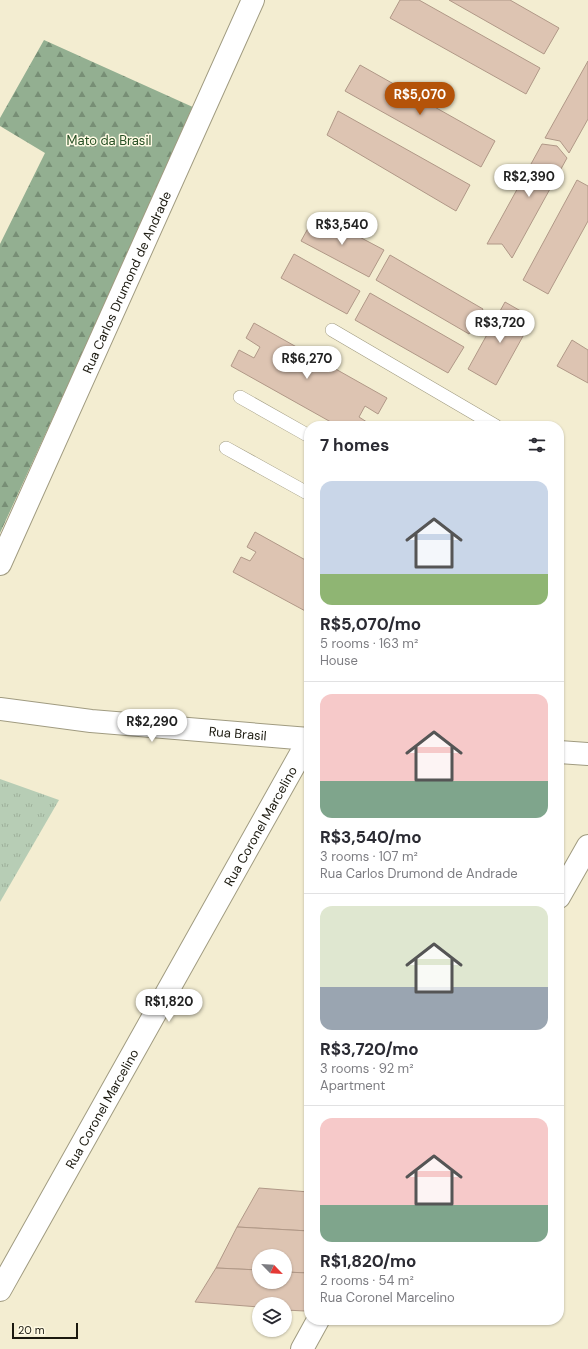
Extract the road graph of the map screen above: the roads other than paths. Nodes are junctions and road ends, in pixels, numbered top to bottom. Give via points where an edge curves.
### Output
1 (254, 0) edge
2 (332, 330) dead end
3 (240, 397) dead end
4 (487, 421) edge
5 (304, 433) edge
6 (226, 448) dead end
7 (304, 491) edge
8 (0, 564) edge
9 (0, 709) edge
10 (304, 739) edge
11 (304, 748) edge
12 (564, 752) edge
13 (588, 754) edge
14 (588, 846) edge
15 (564, 888) edge
16 (0, 1290) edge
17 (315, 1325) edge
18 (302, 1349) edge

1 - 8 street, Rua Carlos Drumond de Andrade
2 - 4 lane
3 - 5 lane
6 - 7 lane
9 - 10 street, Rua Brasil via 91,721
11 - 16 street, Rua Coronel Marcelino
12 - 13 street
14 - 15 street
17 - 18 street

